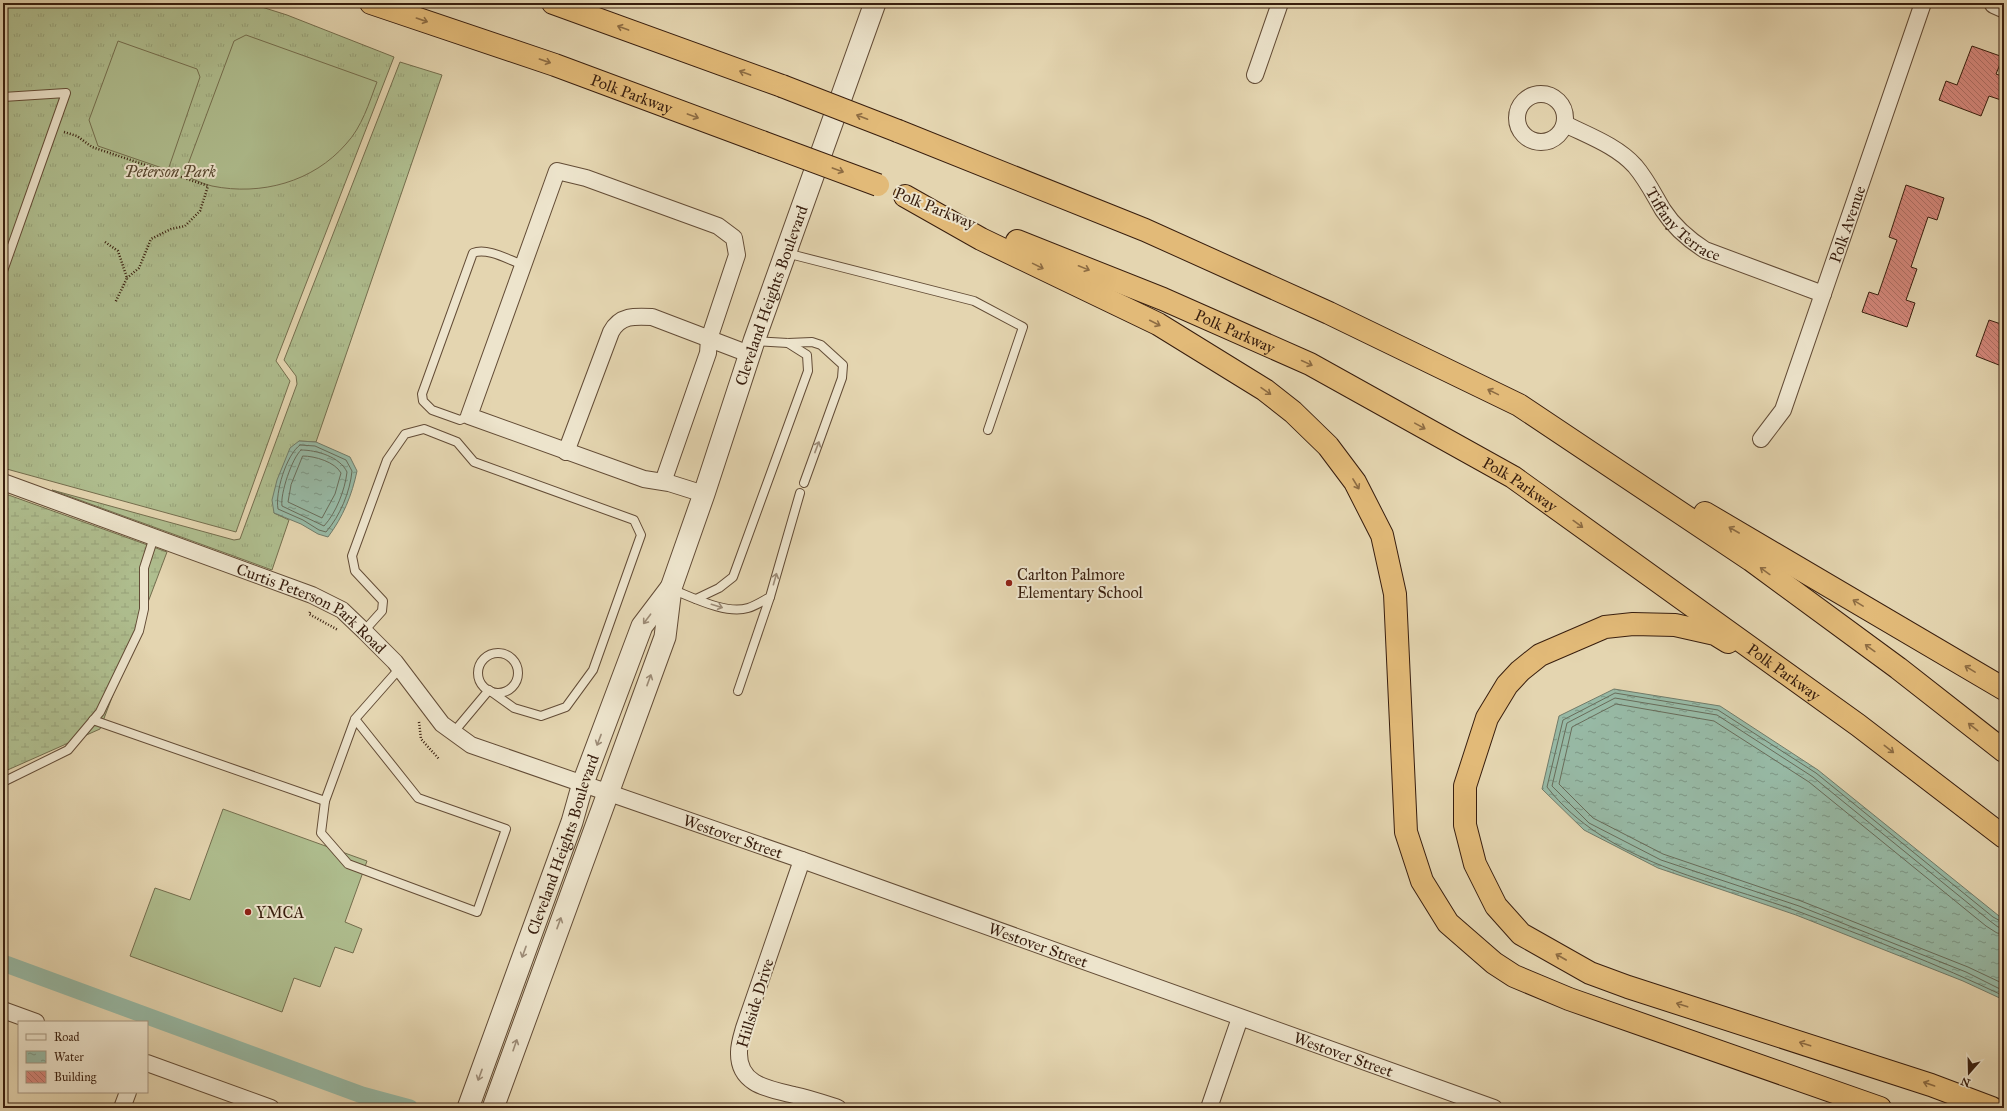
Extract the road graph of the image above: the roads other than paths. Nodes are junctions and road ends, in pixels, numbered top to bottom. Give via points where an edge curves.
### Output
1 (371, 3) edge
2 (553, 3) edge
3 (875, 3) edge
4 (1280, 3) edge
5 (1923, 3) edge
6 (1995, 3) edge
7 (2004, 7) edge
8 (1255, 75) dead end
9 (3, 96) edge
10 (1565, 124) dead end
11 (905, 196) junction
12 (785, 253) junction
13 (523, 265) junction
14 (3, 271) edge
15 (1823, 294) junction
16 (709, 339) junction
17 (788, 343) junction
18 (752, 348) junction
19 (1519, 405) junction
20 (469, 416) junction
21 (988, 430) dead end
22 (1761, 439) dead end
23 (566, 452) junction
24 (3, 482) edge
25 (663, 482) junction
26 (804, 484) dead end
27 (800, 493) dead end
28 (704, 494) junction
29 (154, 537) junction
30 (671, 588) junction
31 (770, 597) junction
32 (696, 599) junction
33 (364, 630) junction
34 (400, 668) junction
35 (2004, 689) edge
36 (488, 690) junction
37 (738, 691) dead end
38 (356, 719) junction
39 (93, 720) junction
40 (1858, 725) junction
41 (453, 733) junction
42 (2004, 751) edge
43 (3, 782) edge
44 (583, 783) junction
45 (608, 792) junction
46 (325, 801) junction
47 (2004, 838) edge
48 (802, 860) junction
49 (3, 1010) edge
50 (1240, 1018) junction
51 (33, 1021) edge
52 (148, 1063) edge
53 (128, 1093) edge
54 (122, 1108) edge
55 (271, 1108) edge
56 (468, 1108) edge
57 (493, 1108) edge
58 (838, 1108) edge
59 (1209, 1108) edge
60 (1494, 1108) edge
61 (1880, 1108) edge
62 (1992, 1108) edge

1 -> 11 highway, Polk Parkway, bridge via 555,65
19 -> 2 highway, bridge via 1329,313 1145,230 782,86
3 - 12 street, Cleveland Heights Boulevard
4 - 8 street
5 - 15 street, Polk Avenue
6 - 7 street
9 - 14 lane via 66,93
10 - 15 street, Tiffany Terrace via 1616,149 1625,157 1650,185 1675,226 1689,240 1705,250
11 -> 40 highway, Polk Parkway via 1163,299 1317,368 1513,477
11 -> 61 highway via 981,239 1158,324 1265,390 1293,412 1328,446 1355,482 1382,535 1395,594 1406,832 1422,881 1448,923 1494,963 1514,976 1569,999
12 - 18 street, Cleveland Heights Boulevard
12 - 21 lane via 974,301 1023,327
13 - 16 street via 557,172 586,178 718,226 734,238 738,255
13 - 20 street
13 - 20 lane via 485,252 478,251 473,254 422,394 423,401 432,410 460,420
15 - 22 street, Polk Avenue via 1783,410
16 - 18 street
16 - 23 street via 652,317 635,316 616,324
16 - 25 street via 708,353
17 - 18 lane
26 -> 17 lane via 842,378 843,365 821,346 812,342
17 - 32 lane via 807,355 808,371 733,577 719,588
18 - 28 street, Cleveland Heights Boulevard
35 -> 19 highway
42 -> 19 highway via 1898,668 1751,560
20 - 23 street
23 - 25 street via 644,479
24 - 29 street, Curtis Peterson Park Road
25 - 28 street
31 -> 27 lane
28 - 30 street, Cleveland Heights Boulevard
29 - 33 street, Curtis Peterson Park Road via 316,597 342,610
29 - 39 lane via 144,568 144,609 139,631 100,712
30 - 32 lane
30 -> 44 street, Cleveland Heights Boulevard via 642,626
45 -> 30 street, Cleveland Heights Boulevard via 665,637
32 -> 31 lane via 731,610 748,608
31 - 37 lane
33 - 34 street, Curtis Peterson Park Road
33 - 36 lane via 382,611 383,601 355,572 352,556 387,460 405,434 424,429 457,442 474,462 634,520 641,535 593,670 566,708 541,716 514,708
34 - 38 lane
34 - 41 street, Curtis Peterson Park Road via 442,724
36 - 36 lane via 479,680 480,663 490,654 511,657 518,669 516,682 501,692
36 - 41 lane
38 - 46 lane
38 - 46 lane via 418,798 506,829 477,912 348,864 321,833
39 - 43 lane via 68,750
39 - 46 lane
40 -> 47 highway, Polk Parkway
62 -> 40 highway via 1931,1085 1628,988 1590,973 1521,934 1496,906 1475,864 1465,825 1465,786 1487,718 1507,685 1540,655 1605,627 1633,624 1675,625 1715,634
41 - 44 street, Curtis Peterson Park Road via 471,745
44 - 45 street, Westover Street
44 -> 56 street, Cleveland Heights Boulevard via 572,822
45 - 48 street, Westover Street
57 -> 45 street, Cleveland Heights Boulevard
48 - 50 street, Westover Street
48 - 58 street, Hillside Drive via 744,1028 739,1053 742,1067 754,1083
49 - 51 street
50 - 59 street
50 - 60 street, Westover Street
52 - 55 street
53 - 54 street

